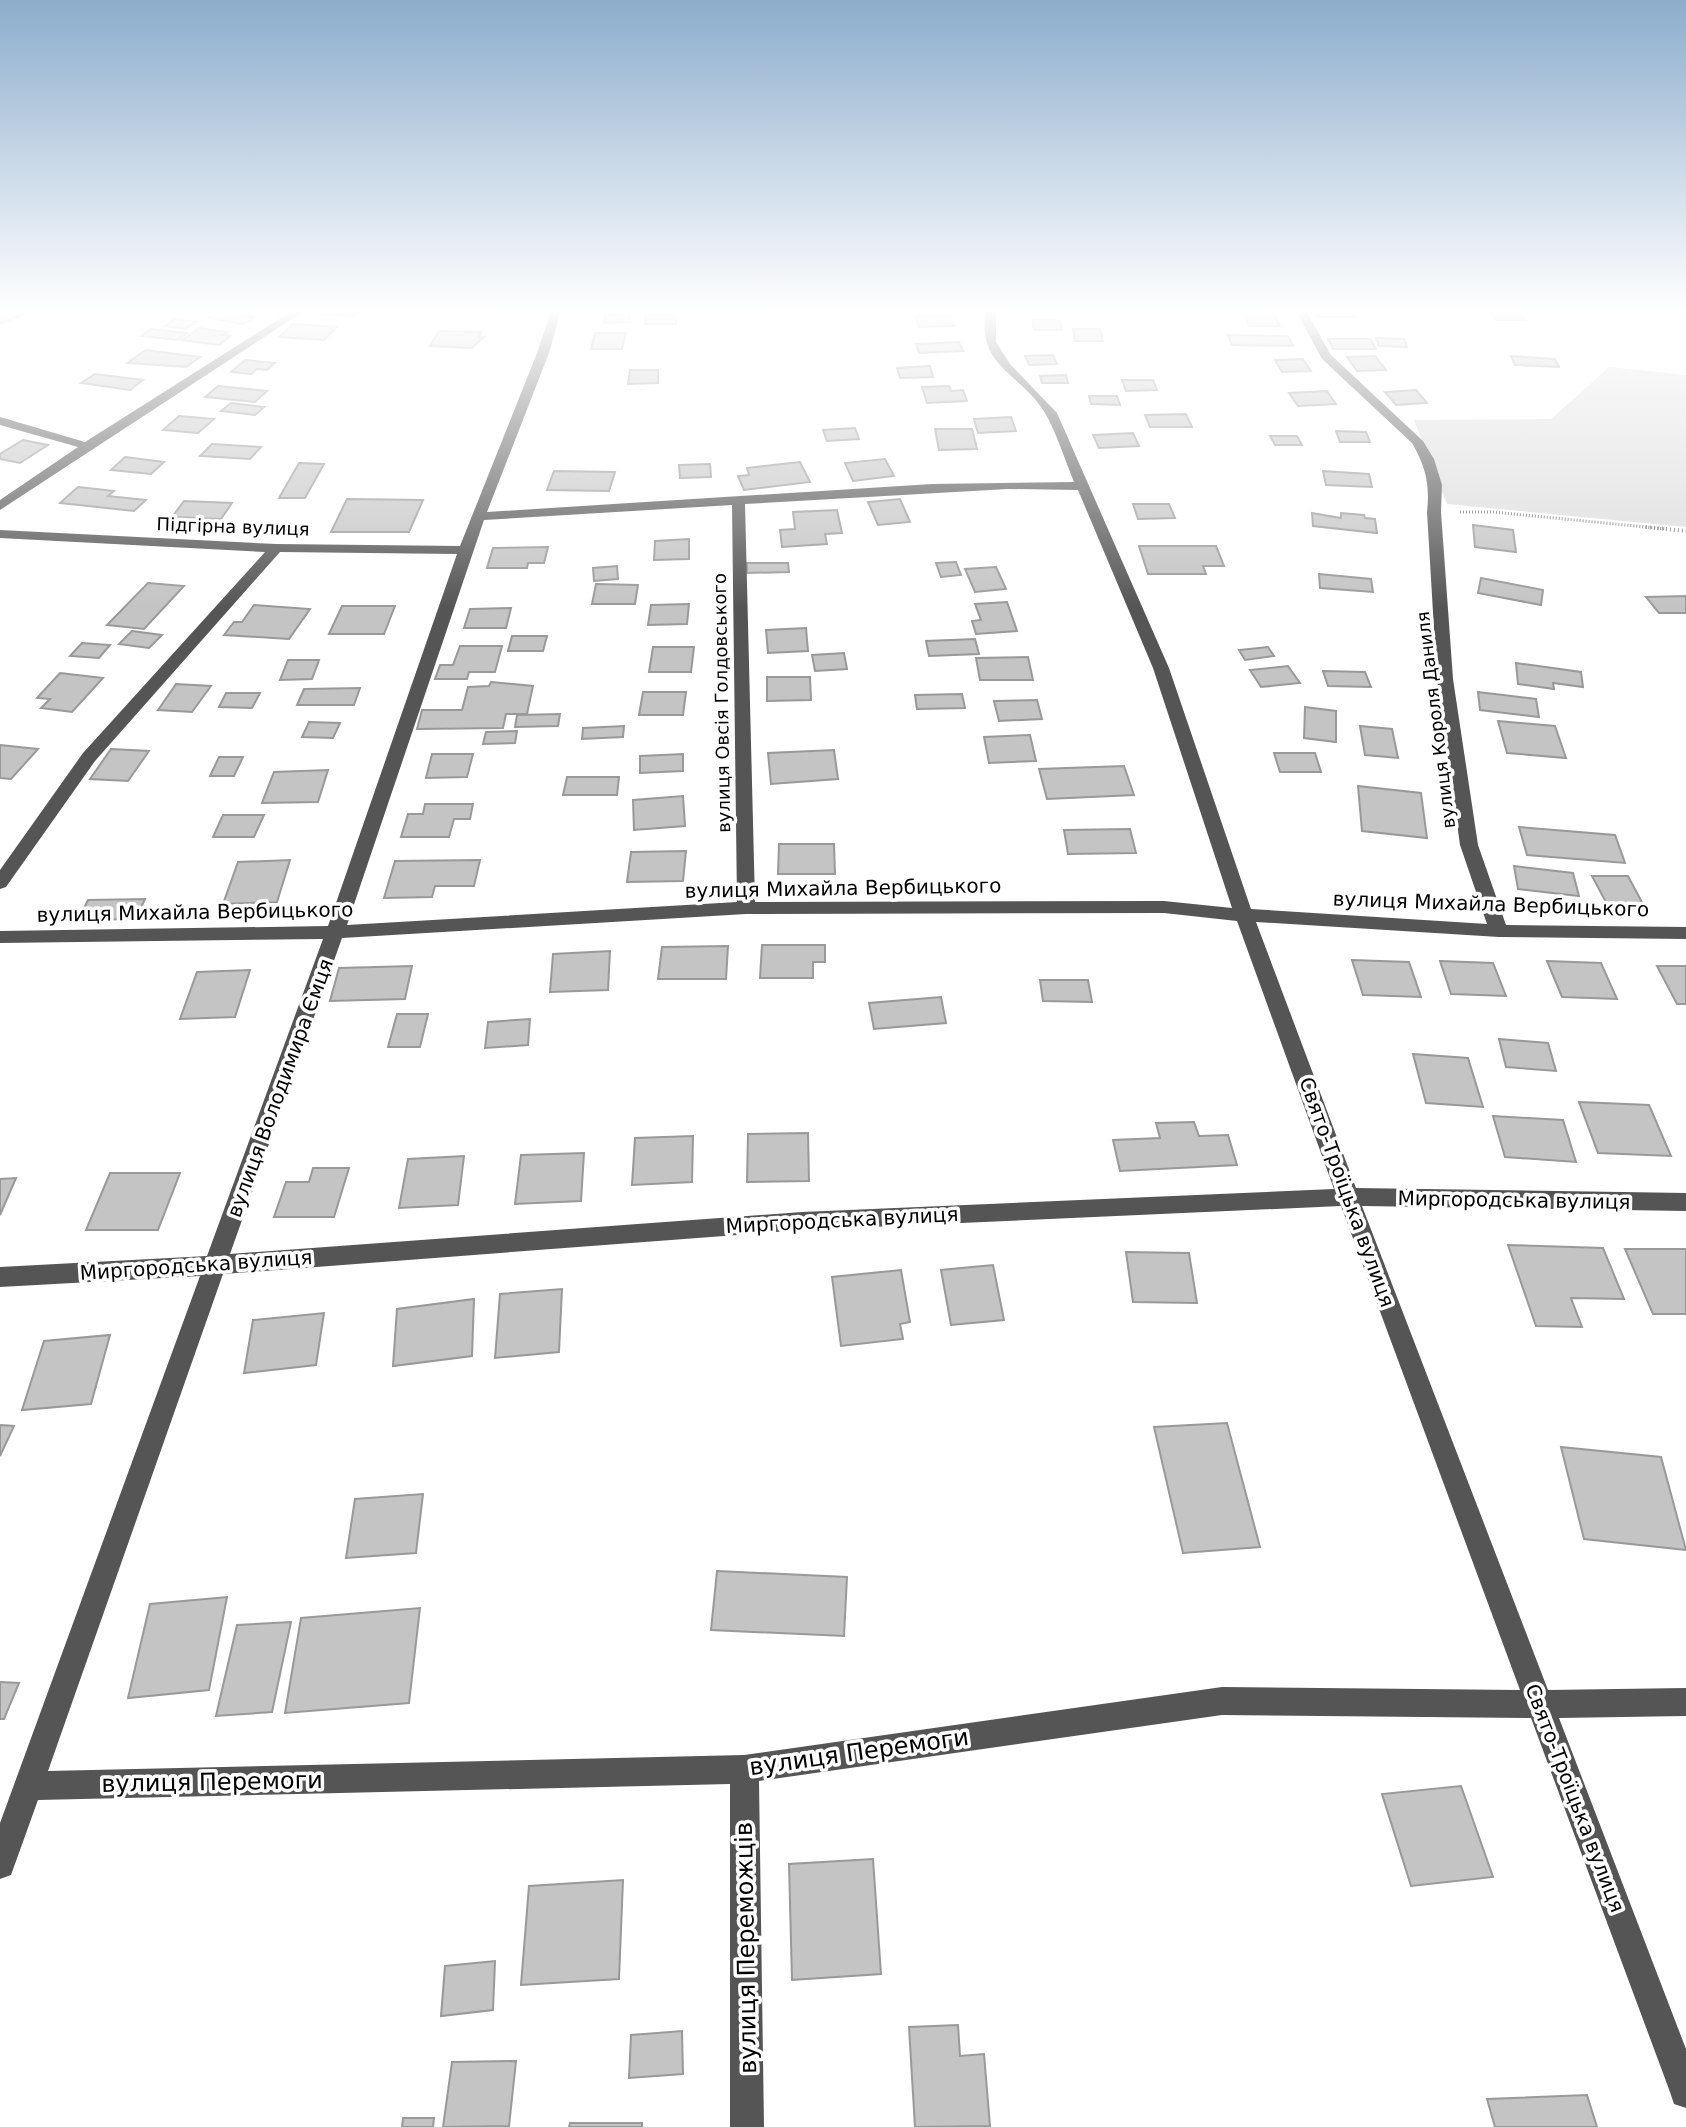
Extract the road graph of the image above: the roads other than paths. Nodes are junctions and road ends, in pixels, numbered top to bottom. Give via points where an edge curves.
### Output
1 (143, 410) edge
2 (521, 410) edge
3 (1047, 410) edge
4 (1384, 410) edge
5 (0, 421) edge
6 (87, 446) junction
7 (1083, 486) junction
8 (738, 498) junction
9 (0, 506) edge
10 (481, 516) junction
11 (0, 534) edge
12 (276, 548) junction
13 (465, 550) junction
14 (0, 883) edge
15 (746, 908) junction
16 (1244, 915) junction
17 (1499, 931) junction
18 (335, 932) junction
19 (1686, 933) edge
20 (0, 937) edge
21 (1348, 1197) junction
22 (1686, 1202) edge
23 (216, 1265) junction
24 (0, 1277) edge
25 (1686, 1702) edge
26 (1539, 1704) junction
27 (744, 1769) junction
28 (30, 1786) junction
29 (0, 1864) edge
30 (1686, 2092) edge
31 (747, 2127) edge

1 - 6 street
2 - 10 street, вулиця Володимира Ємця
3 - 7 street, Свято-Троїцька вулиця
4 - 17 street, вулиця Короля Даниля via 1417,441 1436,485 1445,679 1469,845
5 - 6 street
6 - 9 street
7 - 8 street via 1018,484
7 - 16 street, Свято-Троїцька вулиця via 1161,668
8 - 10 street
8 - 15 street, вулиця Овсія Голдовського
10 - 13 street, вулиця Володимира Ємця
11 - 12 street, Підгірна вулиця
12 - 13 street, Підгірна вулиця
12 - 14 street via 89,757
13 - 18 street, вулиця Володимира Ємця
15 - 16 street, вулиця Михайла Вербицького via 1164,907
15 - 18 street, вулиця Михайла Вербицького
16 - 17 street, вулиця Михайла Вербицького
16 - 21 street, Свято-Троїцька вулиця
17 - 19 street, вулиця Михайла Вербицького
18 - 20 street, вулиця Михайла Вербицького
18 - 23 street, вулиця Володимира Ємця
21 - 22 street, Миргородська вулиця
21 - 23 street, Миргородська вулиця via 802,1221
21 - 26 street, Свято-Троїцька вулиця
23 - 24 street, Миргородська вулиця
23 - 28 street, вулиця Володимира Ємця
25 - 26 street, вулиця Перемоги
26 - 27 street, вулиця Перемоги via 1222,1701
26 - 30 street, Свято-Троїцька вулиця
27 - 28 street, вулиця Перемоги
27 - 31 street, вулиця Переможців
28 - 29 street, вулиця Володимира Ємця

